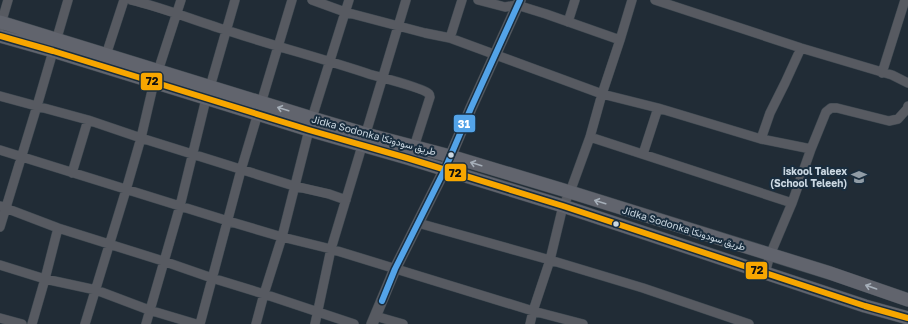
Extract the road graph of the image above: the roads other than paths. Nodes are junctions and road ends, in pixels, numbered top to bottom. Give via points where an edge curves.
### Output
1 (8, 0) edge
2 (68, 0) edge
3 (124, 0) edge
4 (131, 0) edge
5 (181, 0) edge
6 (234, 0) edge
7 (292, 0) edge
8 (312, 0) edge
9 (349, 0) edge
10 (406, 0) edge
11 (462, 0) edge
12 (478, 0) edge
13 (575, 0) edge
14 (632, 0) edge
15 (655, 0) edge
16 (906, 0) edge
17 (519, 3) edge
18 (345, 12) junction
19 (177, 13) junction
20 (568, 22) junction
21 (399, 25) junction
22 (0, 27) edge
23 (226, 30) junction
24 (450, 38) junction
25 (620, 40) junction
26 (54, 45) junction
27 (278, 47) junction
28 (801, 48) junction
29 (495, 54) junction
30 (106, 55) junction
31 (330, 61) junction
32 (882, 73) junction
33 (156, 76) junction
34 (383, 78) junction
35 (908, 83) edge
36 (208, 93) junction
37 (602, 94) junction
38 (0, 96) edge
39 (37, 106) junction
40 (908, 106) edge
41 (260, 108) junction
42 (658, 108) junction
43 (898, 119) junction
44 (908, 119) edge
45 (88, 120) junction
46 (311, 124) junction
47 (590, 137) junction
48 (141, 138) junction
49 (365, 140) junction
50 (761, 140) junction
51 (414, 147) junction
52 (811, 149) junction
53 (0, 150) edge
54 (192, 154) junction
55 (643, 154) junction
56 (450, 156) junction
57 (21, 157) junction
58 (444, 169) junction
59 (241, 170) junction
60 (72, 173) junction
61 (294, 186) junction
62 (126, 190) junction
63 (570, 192) junction
64 (346, 200) junction
65 (792, 204) junction
66 (180, 206) junction
67 (563, 206) junction
68 (3, 207) edge
69 (228, 221) junction
70 (418, 223) junction
71 (0, 227) edge
72 (58, 228) junction
73 (282, 237) junction
74 (110, 244) junction
75 (331, 249) junction
76 (770, 255) junction
77 (550, 260) junction
78 (163, 261) junction
79 (0, 266) edge
80 (395, 269) junction
81 (765, 273) junction
82 (212, 278) junction
83 (45, 279) junction
84 (96, 290) junction
85 (264, 294) junction
86 (908, 300) edge
87 (150, 310) junction
88 (533, 311) junction
89 (318, 312) junction
90 (0, 318) edge
91 (908, 318) edge
92 (374, 320) edge
93 (22, 324) edge
94 (32, 324) edge
95 (85, 324) edge
96 (146, 324) edge
97 (196, 324) edge
98 (200, 324) edge
99 (256, 324) edge
100 (315, 324) edge
101 (354, 324) edge
102 (403, 324) edge
103 (530, 324) edge
104 (584, 324) edge
105 (749, 324) edge

1 - 22 street
2 - 26 street
3 - 30 street
4 - 19 street
5 - 19 street
6 - 23 street
7 - 27 street
8 - 18 street
9 - 18 street
10 - 21 street
11 - 24 street
12 - 17 street via 505,7
13 - 20 street
14 - 25 street
15 - 28 street
16 - 32 street
17 - 20 street
17 - 29 street
18 - 21 street
18 - 31 street
19 - 23 street
19 - 33 street
20 - 25 street
21 - 24 street
21 - 34 street
22 - 26 main road, Jidka Sodonka طريق سودونكا
23 - 27 street
23 - 36 street
24 - 29 street
25 - 37 street
26 - 30 main road, Jidka Sodonka طريق سودونكا
26 - 33 main road, Jidka Sodonka طريق سودونكا
26 - 39 street
27 - 31 street
27 - 41 street
28 - 32 street
28 - 50 street via 770,113
29 - 37 street
29 - 56 street
30 - 33 main road, Jidka Sodonka طريق سودونكا
31 - 34 street
31 - 46 street
32 - 35 street
33 - 36 main road, Jidka Sodonka طريق سودونكا
33 - 48 street
34 - 49 street
34 - 51 street via 422,89 429,94 430,101
36 - 41 main road, Jidka Sodonka طريق سودونكا
36 - 54 street
37 - 42 street
37 - 47 street
38 - 39 street
39 - 45 street
39 - 57 street
40 - 43 street
41 - 46 main road, Jidka Sodonka طريق سودونكا
41 - 59 street
42 - 50 street
42 - 55 street
43 - 44 street
43 - 52 street via 889,121 831,108 824,116
45 - 48 street
45 - 60 street
46 - 49 main road, Jidka Sodonka طريق سودونكا
46 - 61 street
47 - 55 street
47 - 63 street
48 - 54 street
48 - 62 street
49 - 51 main road, Jidka Sodonka طريق سودونكا
49 - 58 main road, Jidka Sodonka طريق سودونكا
49 - 64 street
50 - 52 street
51 - 56 main road, Jidka Sodonka طريق سودونكا
52 - 65 street
53 - 57 street
54 - 59 street
54 - 66 street
55 - 65 street
56 - 58 street
63 -> 56 main road, Jidka Sodonka طريق سودونكا
57 - 60 street
57 - 68 street
58 - 67 main road, Jidka Sodonka طريق سودونكا
58 - 70 street
59 - 61 street
59 - 69 street
60 - 62 street
61 - 64 street
61 - 73 street
62 - 66 street
62 - 74 street
63 - 67 street
76 -> 63 main road, Jidka Sodonka طريق سودونكا
64 - 75 street
65 - 76 street
66 - 69 street
66 - 78 street
67 - 77 street
67 - 81 main road, Jidka Sodonka طريق سودونكا
68 - 71 street
68 - 72 street
69 - 73 street
69 - 82 street
70 - 77 street
70 - 80 street
72 - 74 street
72 - 83 street
73 - 75 street
73 - 85 street
74 - 78 street
74 - 84 street
75 - 80 street
75 - 89 street
76 - 81 street
86 -> 76 main road, Jidka Sodonka طريق سودونكا
77 - 88 street
77 - 105 street
78 - 82 street
78 - 87 street
79 - 83 street
80 - 88 street
80 - 92 street
81 - 91 main road, Jidka Sodonka طريق سودونكا
82 - 85 street
82 - 98 street
83 - 84 street
83 - 94 street
84 - 87 street
84 - 95 street
85 - 89 street
85 - 99 street
87 - 96 street
87 - 97 street
88 - 103 street
88 - 104 street
89 - 100 street
89 - 101 street
90 - 93 street
92 - 102 street

